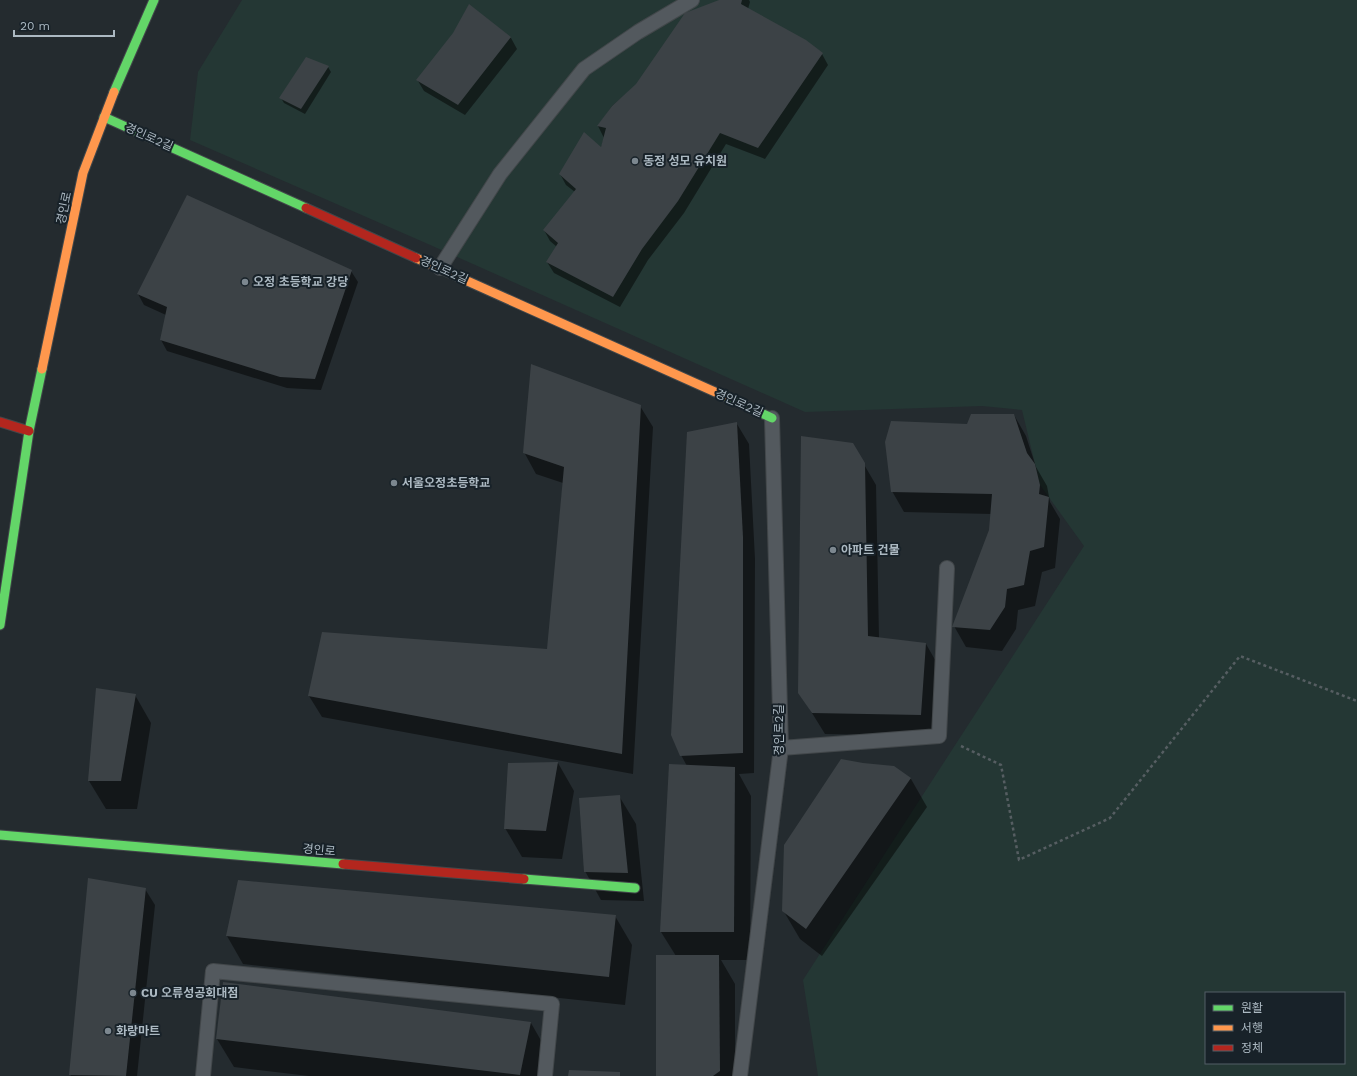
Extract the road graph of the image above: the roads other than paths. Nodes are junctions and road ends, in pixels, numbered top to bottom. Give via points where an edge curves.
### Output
1 (154, 0) edge
2 (692, 0) edge
3 (104, 117) junction
4 (440, 268) junction
5 (772, 418) joint
6 (0, 422) edge
7 (29, 431) junction
8 (947, 568) dead end
9 (0, 625) edge
10 (780, 748) junction
11 (0, 835) edge
12 (635, 888) dead end
13 (203, 1076) edge
14 (545, 1076) edge
15 (740, 1076) edge

1 - 3 street, 경인로
2 - 4 lane via 638,32 584,69 500,174
3 - 4 street, 경인로2길
3 - 7 street, 경인로 via 83,173
4 - 5 street, 경인로2길
5 - 10 lane, 경인로2길
6 - 7 street
7 - 9 street, 경인로
8 - 10 lane via 939,736
10 - 15 lane, 경인로2길
11 - 12 street, 경인로
13 - 14 lane via 213,971 552,1004

